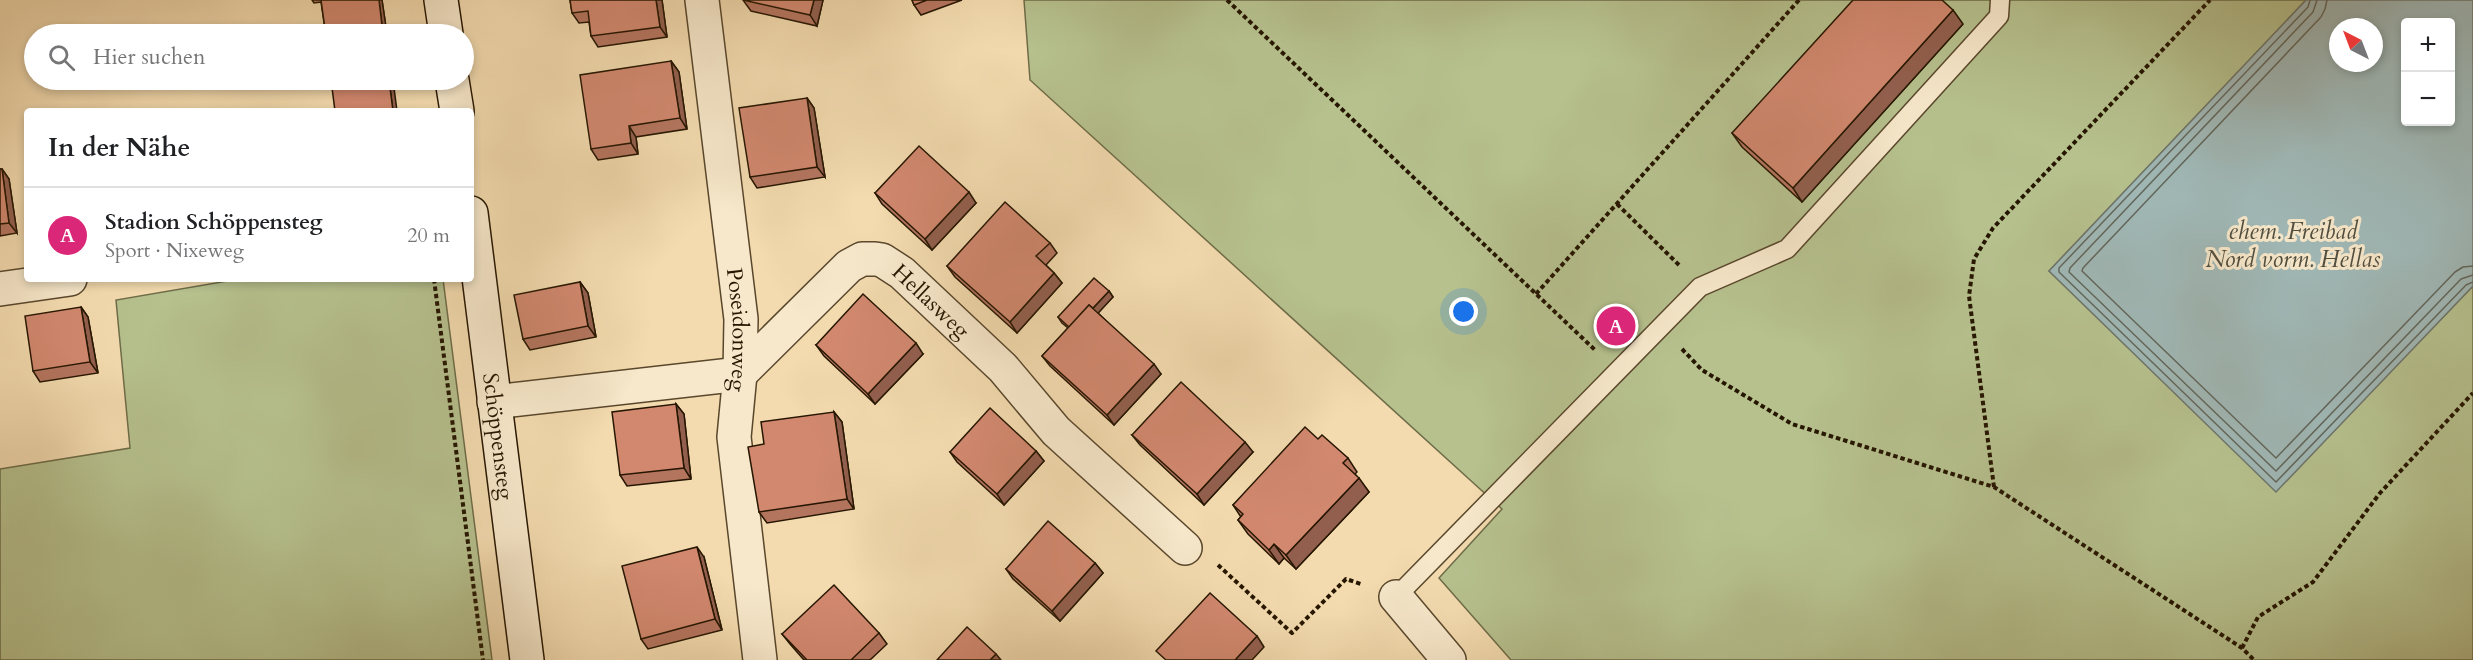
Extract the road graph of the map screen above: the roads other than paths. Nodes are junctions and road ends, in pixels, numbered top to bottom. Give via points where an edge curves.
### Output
1 (441, 0) edge
2 (702, 0) edge
3 (2000, 0) edge
4 (445, 24) edge
5 (454, 90) edge
6 (457, 108) edge
7 (474, 237) edge
8 (49, 282) edge
9 (0, 289) edge
10 (740, 374) junction
11 (494, 402) junction
12 (1185, 548) road end
13 (1396, 597) joint
14 (527, 660) edge
15 (760, 660) edge
16 (1449, 660) edge

1 - 4 street
2 - 10 street, Poseidonweg via 741,318
3 - 13 lane via 1999,16 1786,249 1700,287
5 - 6 street
7 - 11 street, Schöppensteg
8 - 9 street
10 - 11 street
10 - 12 street, Hellasweg via 849,266 862,259 882,260 915,284 1003,368 1056,431
10 - 15 street, Poseidonweg via 734,436
11 - 14 street, Schöppensteg
13 - 16 street

